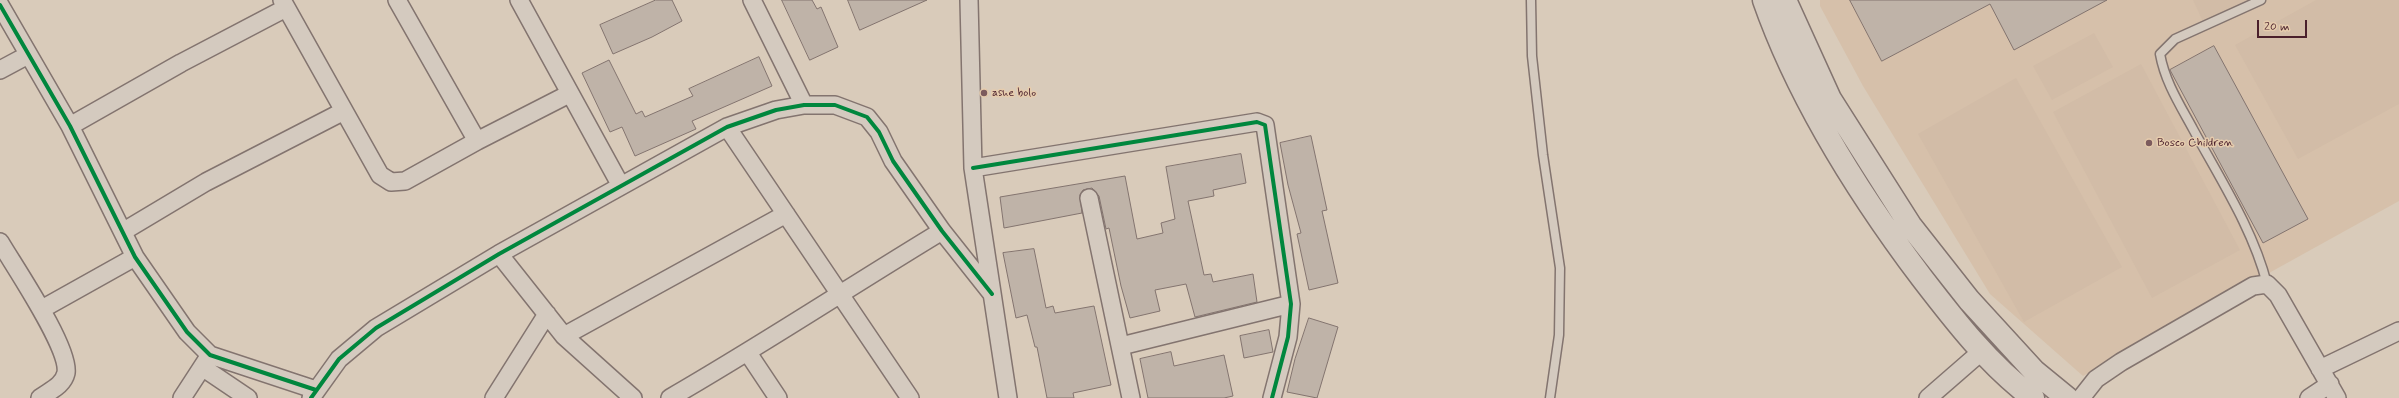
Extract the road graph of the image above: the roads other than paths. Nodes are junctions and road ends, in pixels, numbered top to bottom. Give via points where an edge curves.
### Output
1 (397, 0) edge
2 (519, 0) edge
3 (752, 0) edge
4 (969, 0) edge
5 (1531, 0) edge
6 (1764, 0) edge
7 (1785, 0) edge
8 (2261, 0) edge
9 (284, 4) edge
10 (0, 5) edge
11 (28, 55) junction
12 (0, 70) edge
13 (569, 94) junction
14 (804, 105) junction
15 (344, 111) junction
16 (70, 126) junction
17 (727, 127) junction
18 (477, 141) junction
19 (973, 168) junction
20 (621, 186) junction
21 (1089, 198) dead end
22 (786, 214) junction
23 (124, 231) junction
24 (942, 231) junction
25 (0, 242) edge
26 (499, 254) junction
27 (135, 257) junction
28 (2267, 284) junction
29 (839, 293) junction
30 (992, 294) junction
31 (1291, 304) junction
32 (42, 309) junction
33 (547, 314) junction
34 (2399, 331) edge
35 (564, 336) junction
36 (1121, 346) junction
37 (1982, 351) junction
38 (748, 353) junction
39 (206, 361) junction
40 (2320, 369) junction
41 (2333, 391) edge
42 (314, 394) edge
43 (622, 395) edge
44 (40, 398) edge
45 (182, 398) edge
46 (248, 398) edge
47 (494, 398) edge
48 (670, 398) edge
49 (778, 398) edge
50 (910, 398) edge
51 (1008, 398) edge
52 (1131, 398) edge
53 (1272, 398) edge
54 (1550, 398) edge
55 (1928, 398) edge
56 (2033, 398) edge
57 (2067, 398) edge
58 (2081, 398) edge
59 (2309, 398) edge

1 - 18 street
2 - 13 street
3 - 14 street
4 - 19 street
5 - 54 lane via 1532,56 1543,155 1560,268 1558,335
6 - 37 main road via 1811,110 1892,238 1952,317
7 - 57 main road via 1830,99 1910,224 1969,300 2034,371
8 - 28 lane via 2175,39 2160,54 2168,84 2247,229 2261,261
9 - 15 street
9 - 16 street
10 - 11 street
11 - 12 street
11 - 16 street
13 - 18 street
13 - 20 street
14 - 17 street via 776,110
14 - 24 street via 835,105 867,117 879,132 893,161
15 - 18 street via 380,175 391,182 406,181
15 - 23 street via 206,182
16 - 23 street
17 - 20 street
17 - 22 street
19 - 30 street
19 - 31 street via 1257,122 1265,125
20 - 26 street
21 - 36 street
22 - 29 street
22 - 35 street
23 - 27 street
24 - 29 street
24 - 30 street
25 - 32 street
26 - 33 street
26 - 42 street via 376,328 338,359
27 - 32 street
27 - 39 street
28 - 40 street via 2278,295
28 - 58 street via 2253,286 2121,362 2096,379
29 - 38 street
29 - 50 street
30 - 51 street
31 - 36 street
31 - 53 street via 1288,337
32 - 44 street via 63,356 66,372 61,384
33 - 35 street
33 - 47 street
34 - 40 street
35 - 43 street
36 - 52 street
37 - 55 street
37 - 56 main road
38 - 48 street
38 - 49 street
39 - 42 street
39 - 45 street
39 - 46 street
40 - 41 street
41 - 59 street

